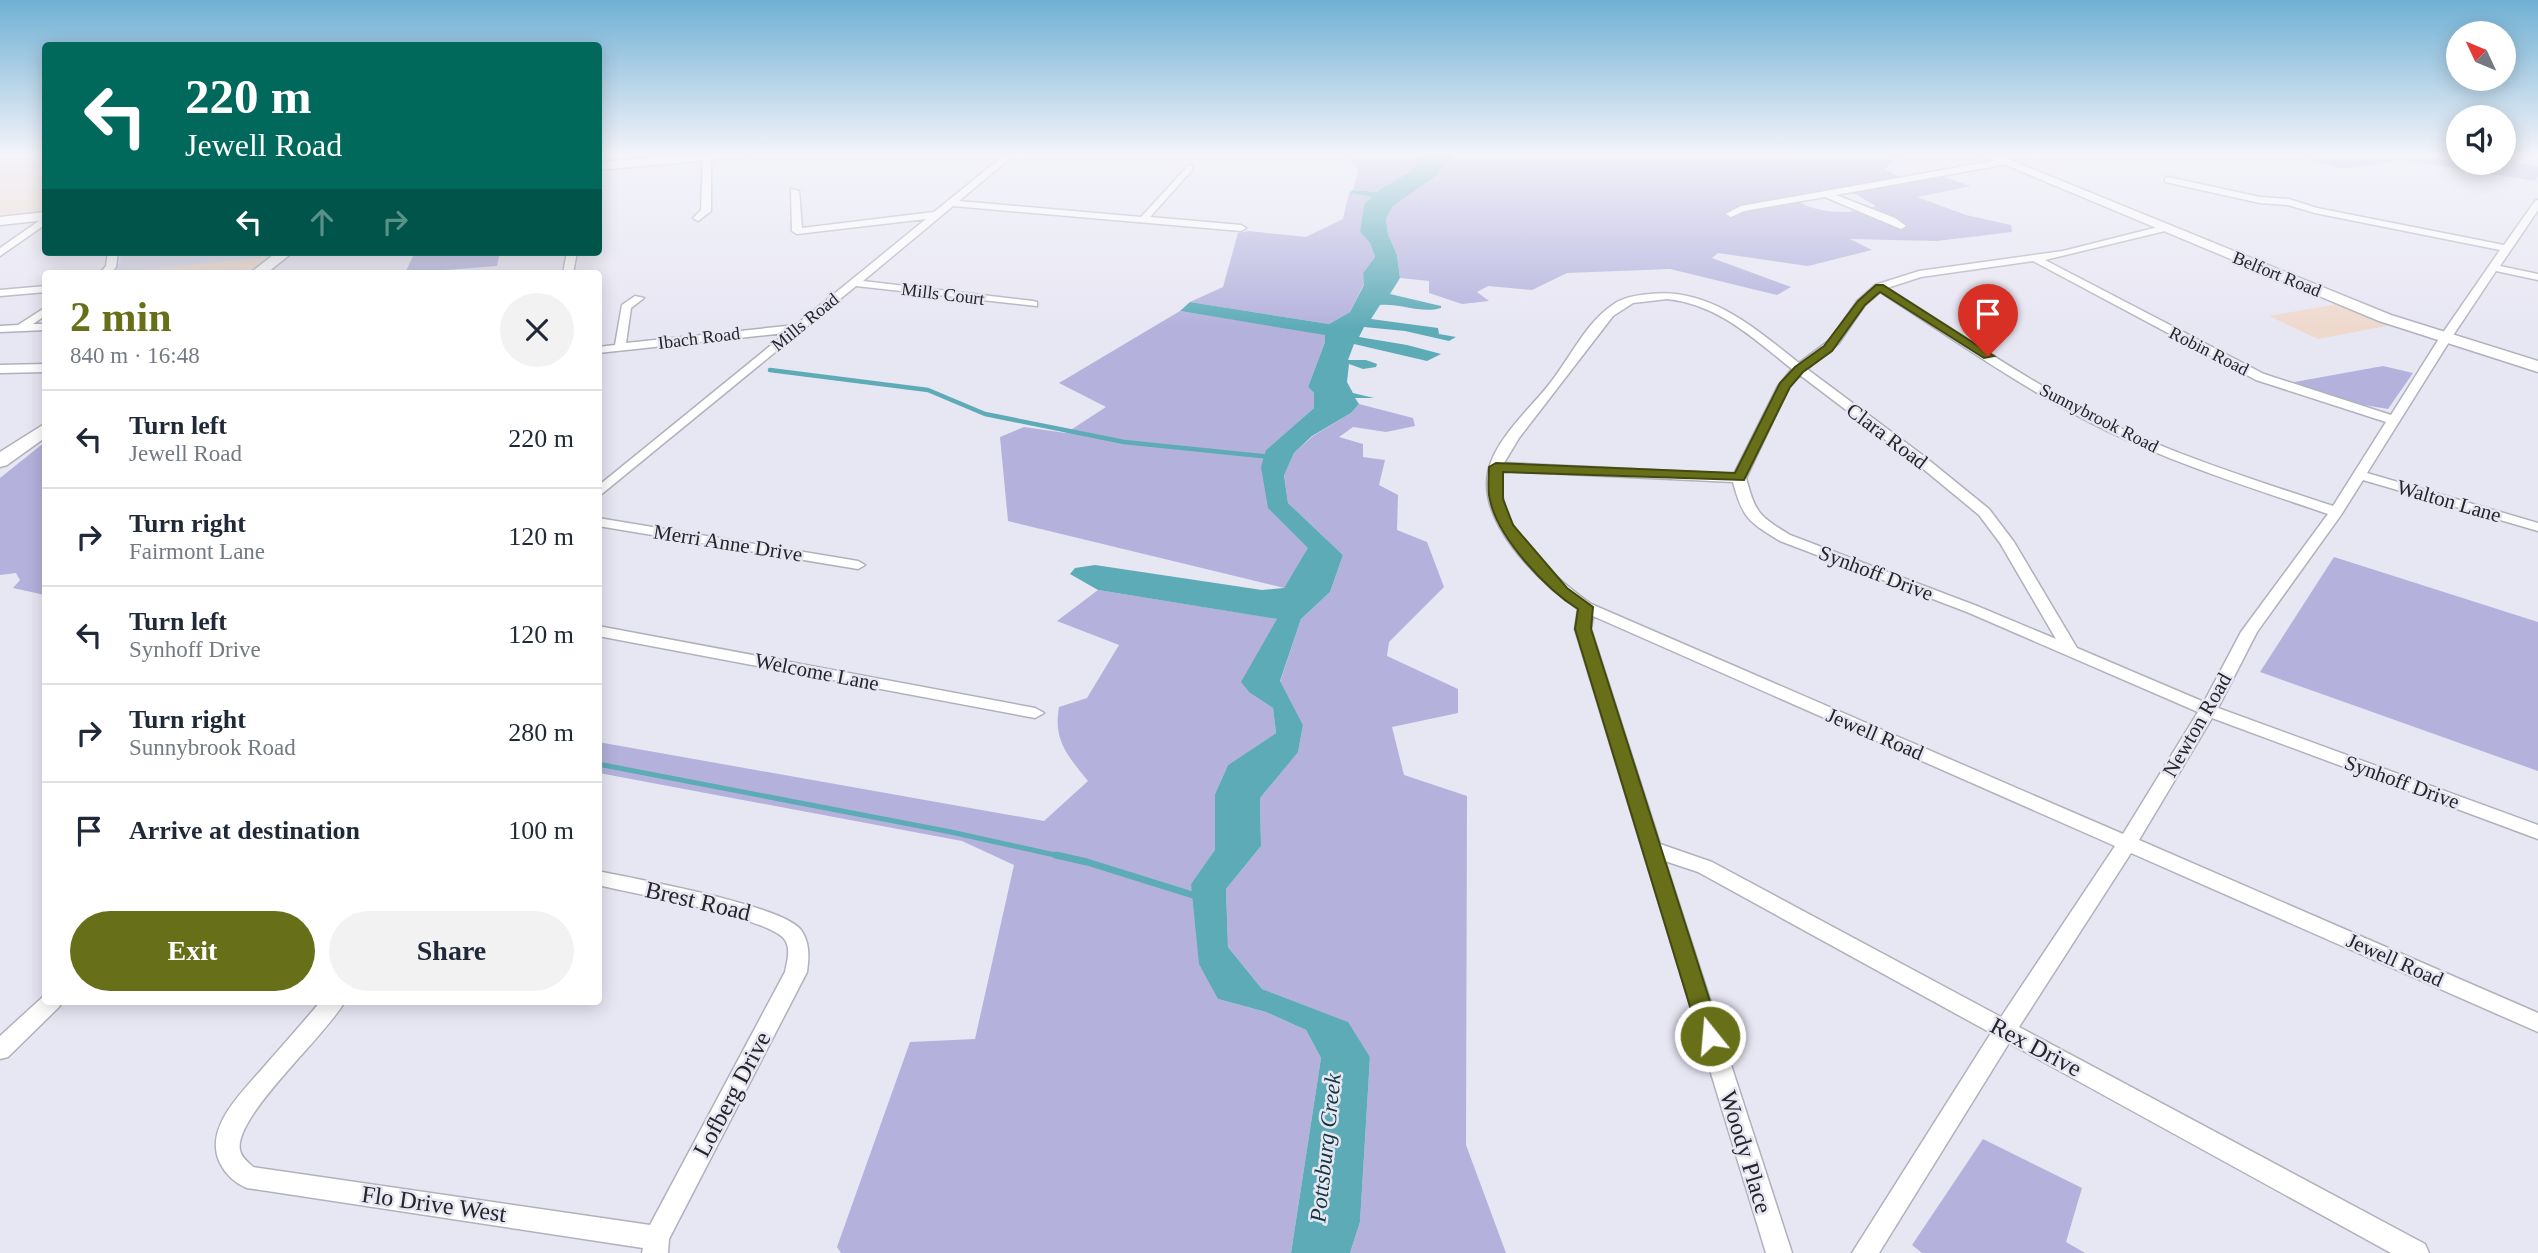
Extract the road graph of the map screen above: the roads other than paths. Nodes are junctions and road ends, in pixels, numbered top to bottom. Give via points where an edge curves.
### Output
1 (705, 211) edge
2 (796, 211) edge
3 (941, 211) edge
4 (1047, 211) edge
5 (1150, 211) edge
6 (1736, 211) edge
7 (1870, 211) edge
8 (2125, 211) edge
9 (2322, 211) edge
10 (2532, 211) edge
11 (1731, 214) dead end
12 (937, 215) junction
13 (698, 218) dead end
14 (1143, 220) junction
15 (0, 221) edge
16 (42, 221) edge
17 (42, 222) edge
18 (1901, 226) dead end
19 (1241, 228) dead end
20 (2166, 228) junction
21 (2508, 249) junction
22 (0, 253) edge
23 (280, 256) edge
24 (2034, 258) junction
25 (2495, 268) junction
26 (261, 270) edge
27 (2538, 277) edge
28 (853, 283) junction
29 (1880, 287) junction
30 (42, 289) edge
31 (0, 293) edge
32 (639, 298) dead end
33 (1033, 304) dead end
34 (42, 313) edge
35 (42, 327) edge
36 (21, 328) junction
37 (799, 328) junction
38 (0, 329) edge
39 (2446, 339) junction
40 (620, 348) junction
41 (602, 350) edge
42 (2538, 367) edge
43 (42, 368) edge
44 (0, 369) edge
45 (1799, 369) junction
46 (2395, 420) junction
47 (42, 431) edge
48 (0, 461) edge
49 (1496, 467) junction
50 (2359, 475) junction
51 (1740, 478) junction
52 (602, 490) edge
53 (2336, 512) junction
54 (602, 523) edge
55 (2538, 527) edge
56 (858, 565) dead end
57 (1586, 607) junction
58 (602, 632) edge
59 (2070, 650) junction
60 (2208, 710) junction
61 (1035, 713) dead end
62 (2538, 832) edge
63 (2128, 842) junction
64 (1653, 849) junction
65 (602, 879) edge
66 (793, 934) joint
67 (47, 1005) edge
68 (331, 1005) edge
69 (2538, 1023) edge
70 (2005, 1030) junction
71 (0, 1050) edge
72 (656, 1246) edge
73 (1779, 1253) edge
74 (1864, 1253) edge
75 (2416, 1253) edge

1 - 13 street
2 - 12 street via 797,230
3 - 12 street, Mills Road
4 - 14 street
5 - 14 street
6 - 11 street
7 - 18 street
8 - 20 street, Belfort Road
9 - 21 street
10 - 21 street, Newton Road
12 - 28 street, Mills Road
14 - 19 street
15 - 16 street
17 - 22 street
20 - 24 street
20 - 39 street, Belfort Road
21 - 25 street, Newton Road
23 - 26 street
24 - 29 street via 1919,274
24 - 46 street, Robin Road via 2260,377
25 - 27 street
25 - 39 street, Newton Road
28 - 33 street, Mills Court
28 - 37 street, Mills Road
29 - 45 street via 1861,303 1828,348
29 - 53 street, Sunnybrook Road via 2053,397 2106,425 2194,464
30 - 31 street
32 - 40 street via 626,307
34 - 36 street
35 - 36 street
36 - 38 street
37 - 40 street, Ibach Road
37 - 52 street, Mills Road
39 - 42 street, Belfort Road
39 - 46 street, Newton Road
40 - 41 street, Ibach Road
43 - 44 street
45 - 49 street, Clara Road via 1716,309 1683,299 1646,297 1625,302 1612,312
45 - 51 street via 1784,386
45 - 59 street, Clara Road via 1984,512 2007,542
46 - 50 street, Newton Road
47 - 48 street
49 - 51 street
49 - 57 street, Jewell Road via 1496,499 1506,526 1561,592
50 - 53 street, Newton Road
50 - 55 street, Walton Lane
51 - 59 street, Synhoff Drive via 1748,510 1785,538
53 - 60 street, Newton Road via 2249,632
54 - 56 street, Merri Anne Drive
57 - 63 street, Jewell Road
57 - 64 street, Woody Place via 1583,629
58 - 61 street, Welcome Lane
59 - 60 street, Synhoff Drive
60 - 62 street, Synhoff Drive
60 - 63 street, Newton Road
63 - 69 street, Jewell Road
63 - 70 street, Newton Road
64 - 70 street, Rex Drive via 1705,867
64 - 73 street, Woody Place
65 - 66 street, Brest Road via 762,916
66 - 72 street, Lofberg Drive via 800,950 796,972
67 - 71 street
68 - 72 street, Flo Drive West via 237,1116 229,1132 226,1149 231,1164 247,1177
70 - 74 street, Newton Road
70 - 75 street, Rex Drive

